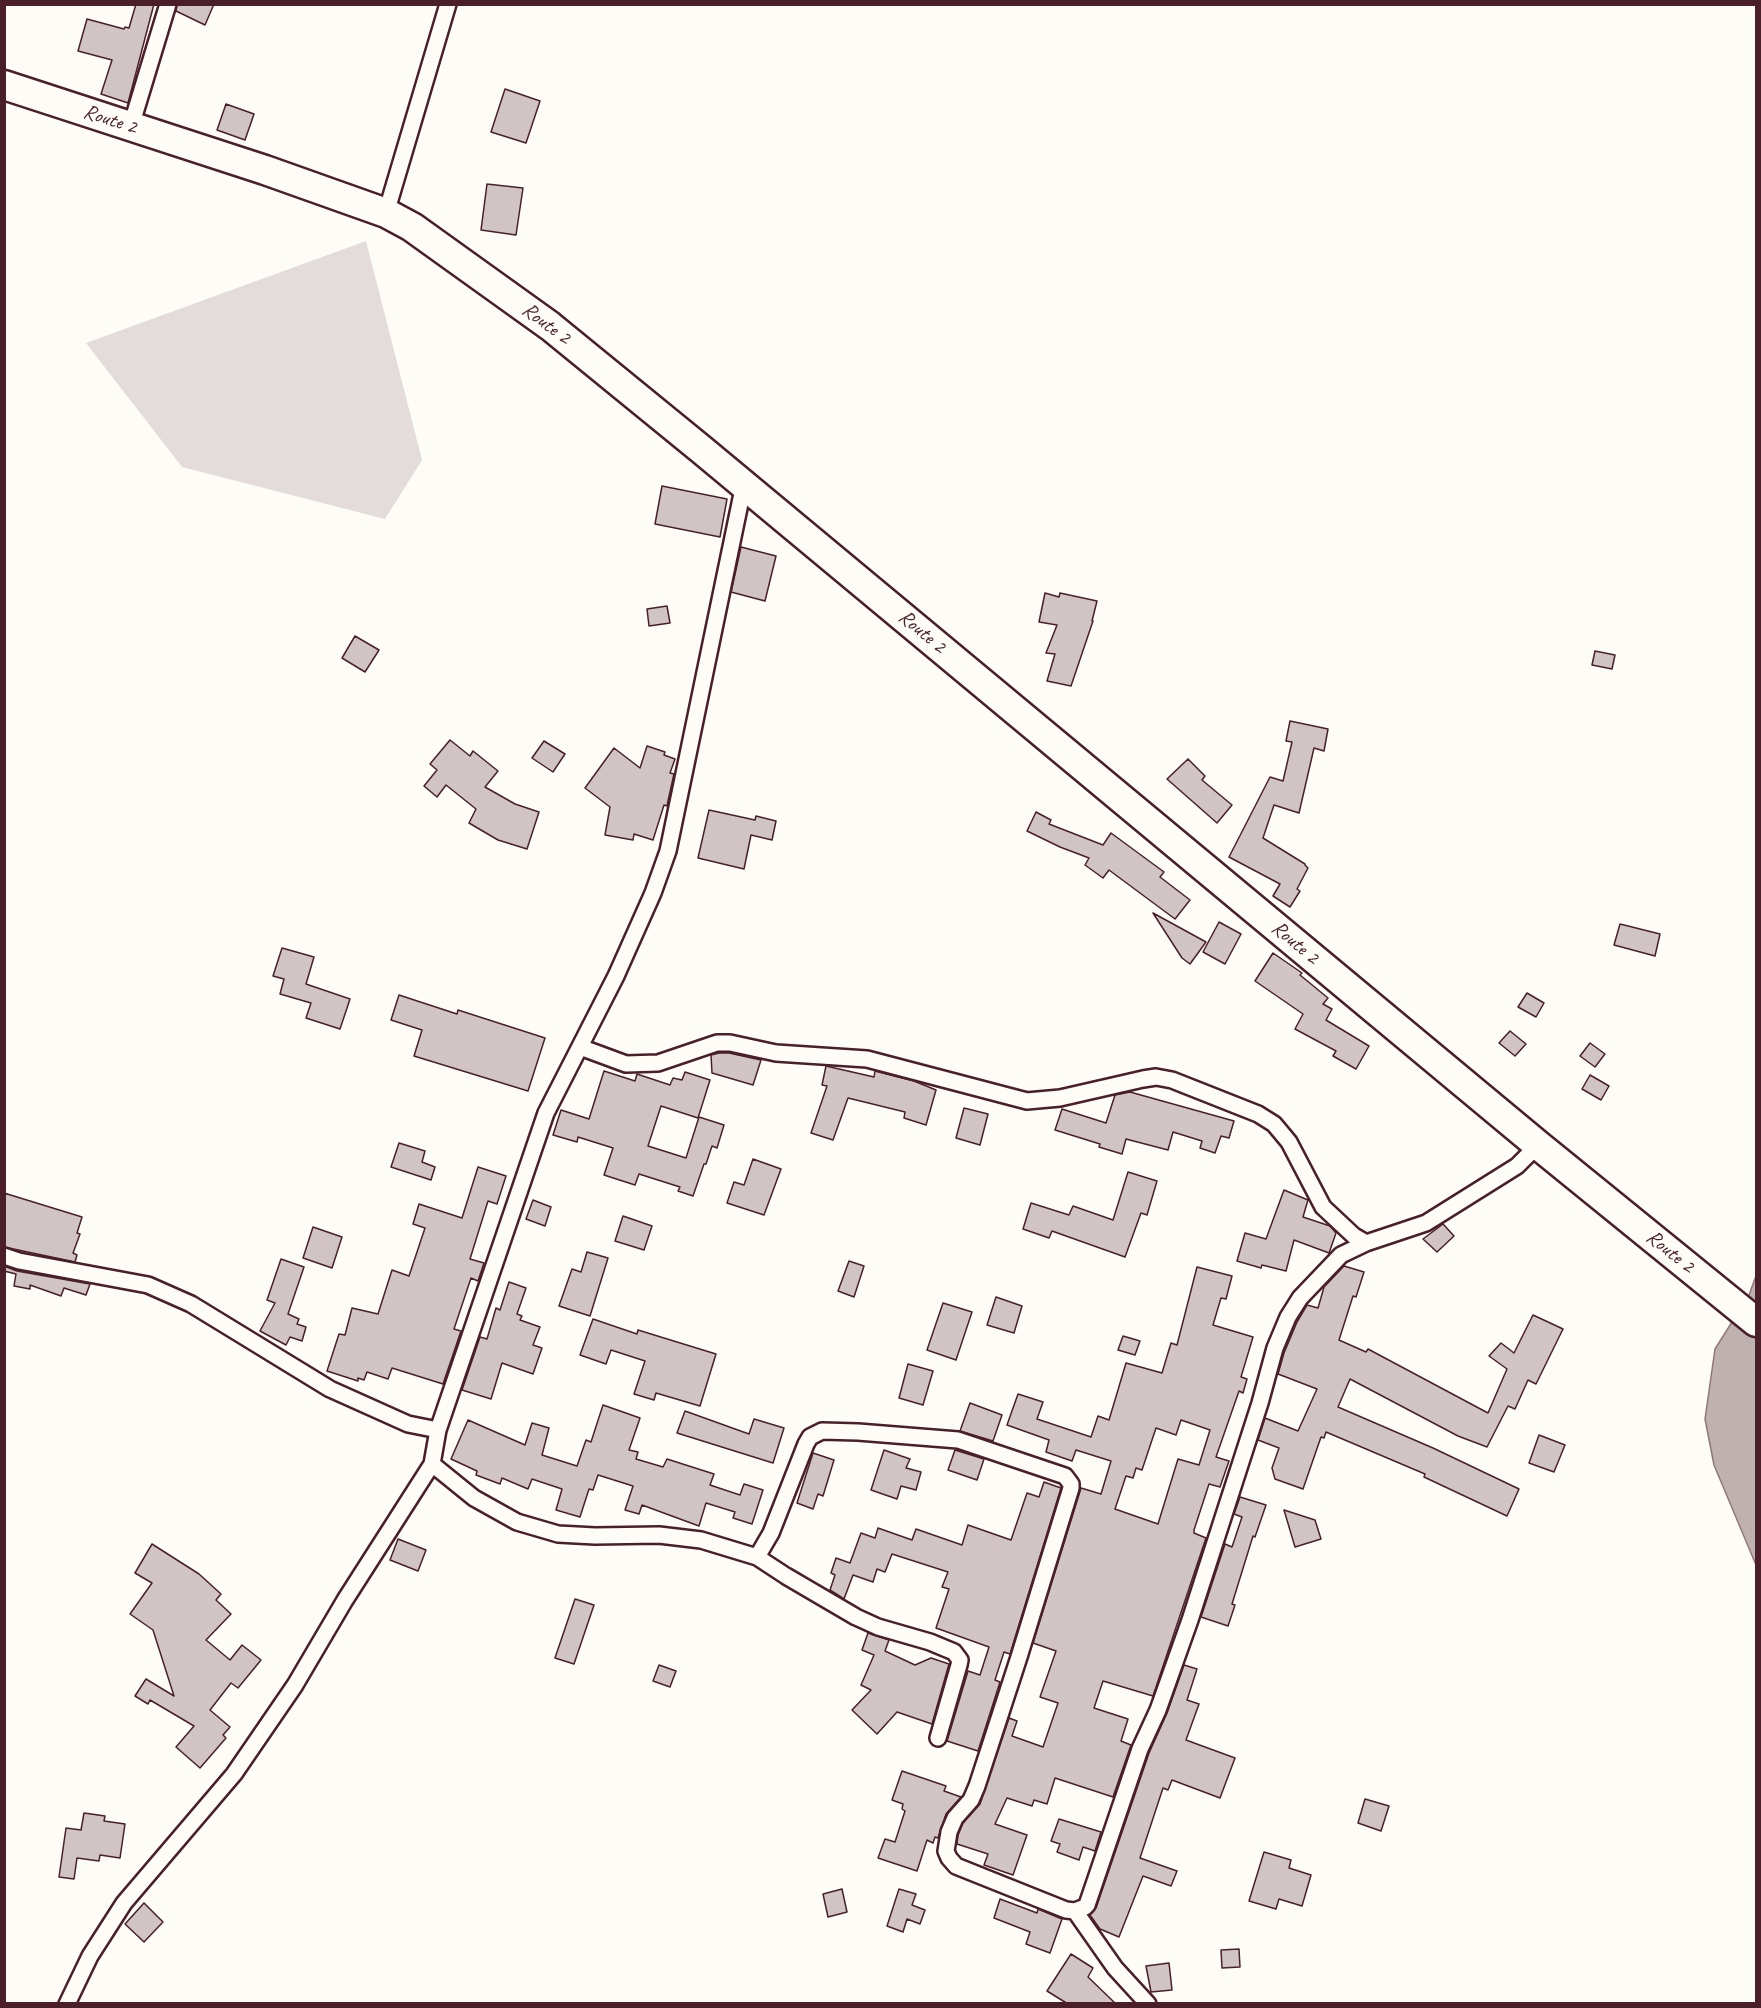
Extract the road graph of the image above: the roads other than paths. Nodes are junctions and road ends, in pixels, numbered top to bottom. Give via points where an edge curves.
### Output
1 (168, 4) edge
2 (448, 4) edge
3 (4, 85) edge
4 (131, 126) junction
5 (386, 213) junction
6 (744, 484) junction
7 (580, 1047) junction
8 (1538, 1145) junction
9 (1366, 1243) junction
10 (4, 1256) edge
11 (1756, 1322) edge
12 (438, 1430) junction
13 (432, 1464) junction
14 (757, 1557) junction
15 (938, 1738) dead end
16 (1075, 1911) junction
17 (67, 2004) edge
18 (1148, 2004) edge

1 - 4 street
2 - 5 street
3 - 4 highway, Route 2
4 - 5 highway, Route 2
5 - 6 highway, Route 2 via 412,227 550,326
6 - 7 street via 668,851 616,976
6 - 8 highway, Route 2
7 - 9 street via 626,1064 657,1063 717,1043 777,1053 867,1059 1027,1101 1060,1098 1156,1077 1172,1080 1274,1124 1289,1142 1323,1207
7 - 12 street via 546,1113
8 - 9 street via 1517,1166 1426,1223
8 - 11 highway, Route 2
9 - 16 street via 1341,1255 1300,1298 1288,1317 1172,1671 1140,1749 1087,1905
10 - 12 street via 148,1285 191,1304 330,1389 408,1424
12 - 13 street
13 - 14 street via 474,1498 517,1522 558,1534 659,1535 701,1540
13 - 17 street via 295,1685 234,1774 124,1903 90,1956
14 - 15 street via 856,1617 948,1648 958,1655 959,1665
14 - 16 street via 771,1533 806,1444 822,1431 958,1440 1070,1481 1070,1494 983,1768 971,1800 955,1818 946,1851 956,1866
16 - 18 street via 1115,1968

